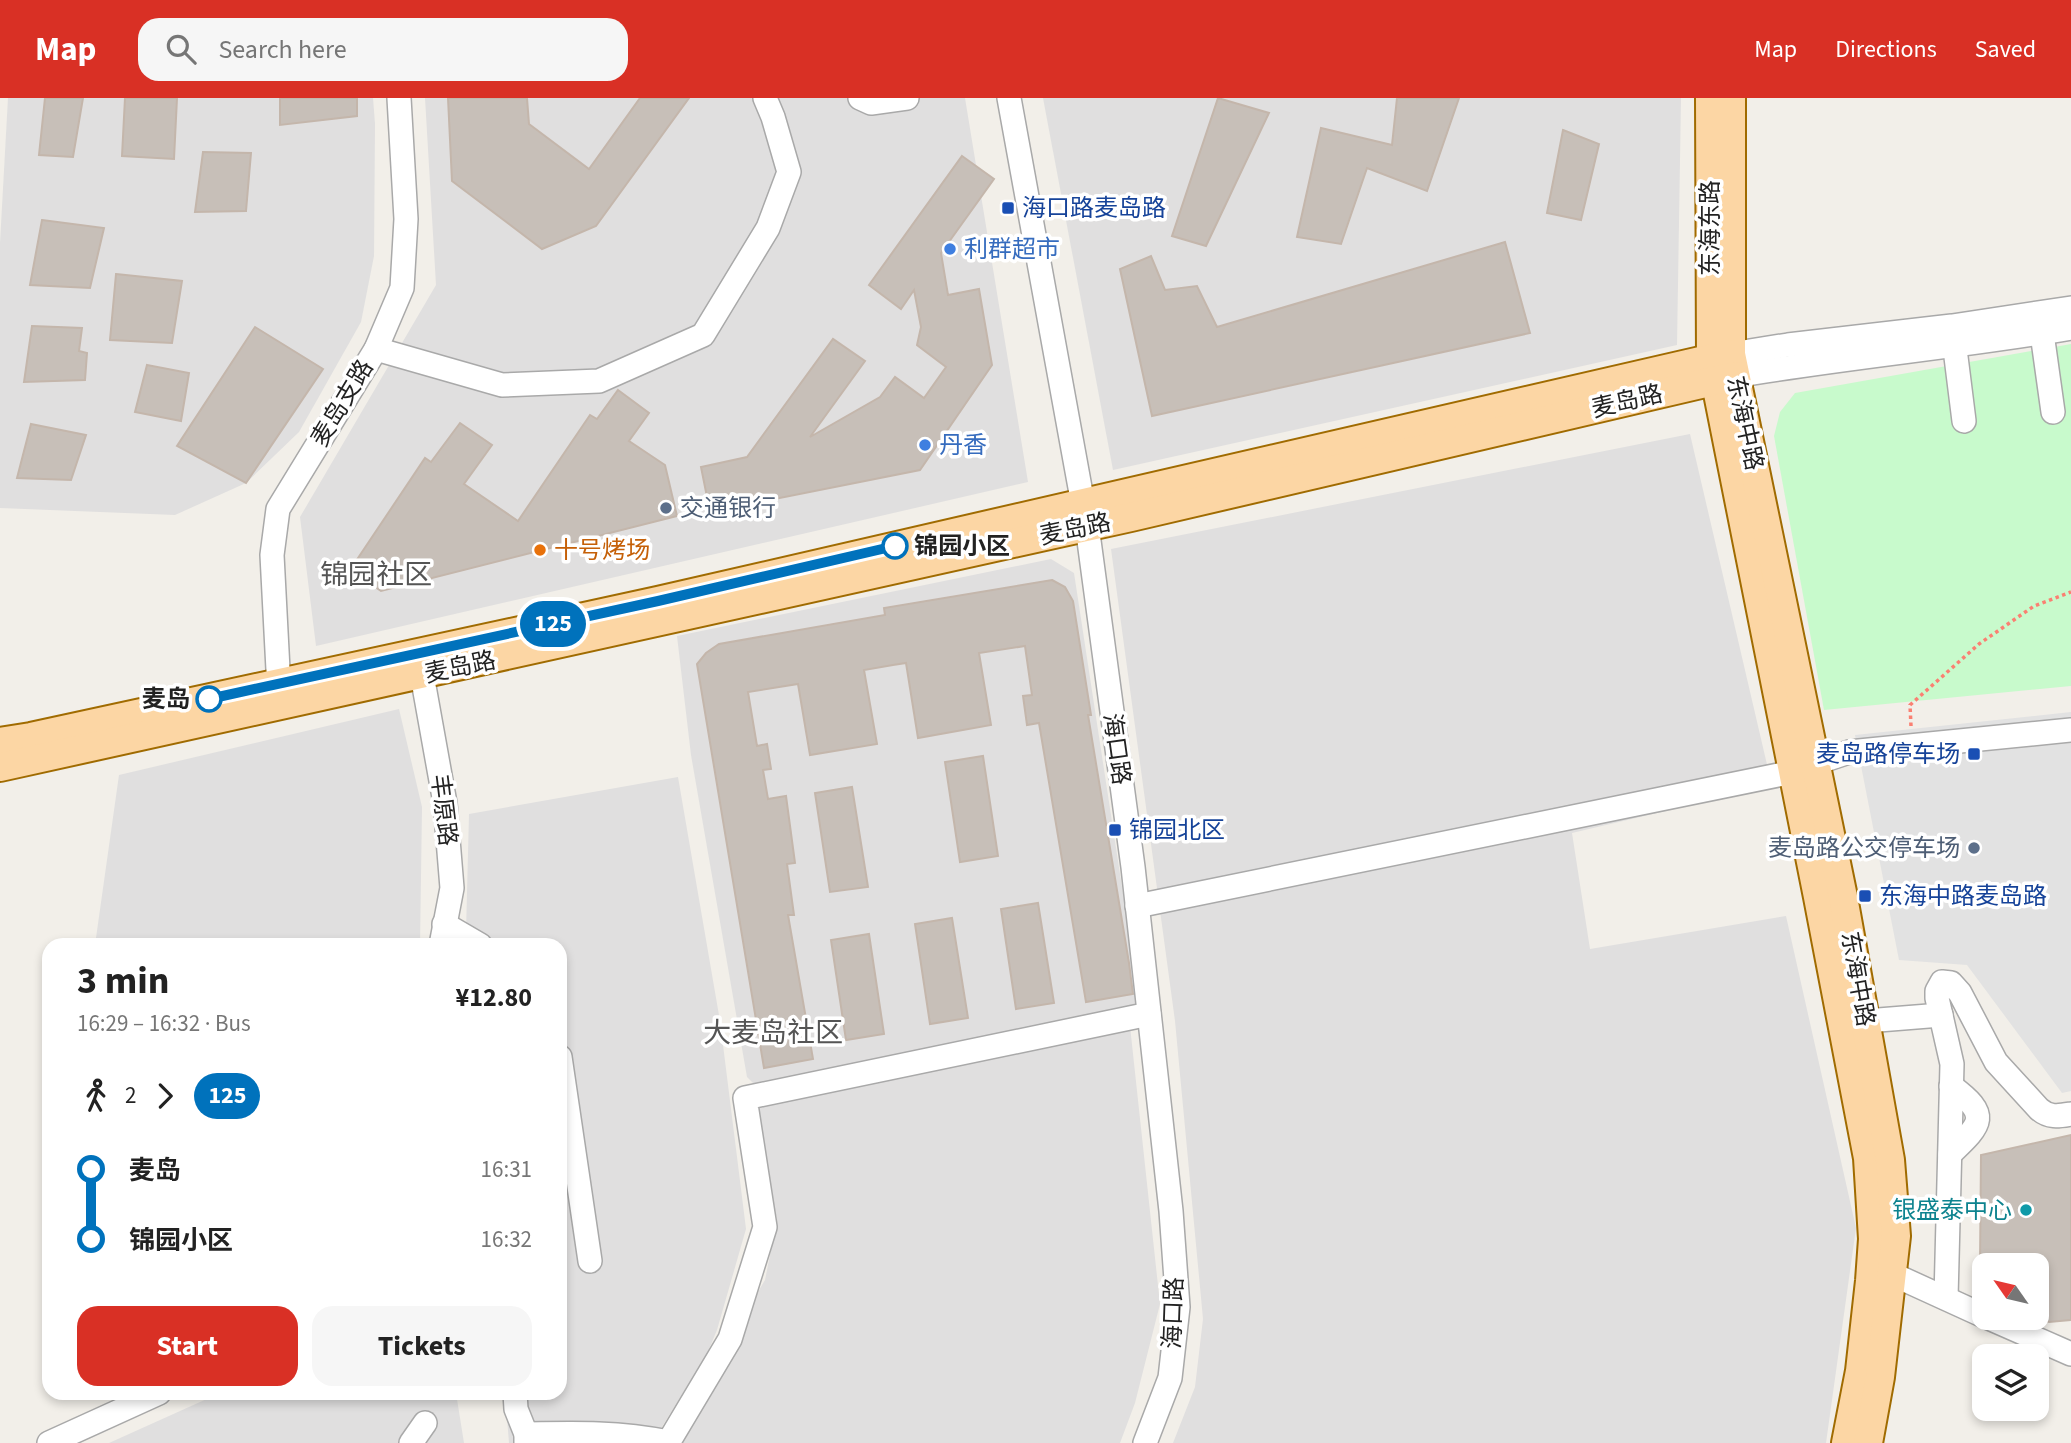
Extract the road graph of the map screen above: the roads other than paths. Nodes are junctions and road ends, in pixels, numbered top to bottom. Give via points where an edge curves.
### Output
1 (400, 98) edge
2 (765, 98) edge
3 (860, 98) edge
4 (908, 98) edge
5 (1009, 98) edge
6 (1710, 98) edge
7 (1731, 98) edge
8 (2071, 308) edge
9 (2040, 323) junction
10 (2071, 328) edge
11 (1953, 336) junction
12 (376, 349) junction
13 (1723, 367) junction
14 (2053, 412) dead end
15 (1964, 421) dead end
16 (1084, 515) junction
17 (422, 675) junction
18 (282, 694) junction
19 (0, 726) edge
20 (2071, 730) edge
21 (0, 742) edge
22 (18, 756) edge
23 (1805, 768) junction
24 (0, 783) edge
25 (1137, 906) junction
26 (443, 935) edge
27 (1149, 1014) junction
28 (1941, 1015) junction
29 (1866, 1021) junction
30 (567, 1105) edge
31 (2071, 1114) edge
32 (590, 1261) dead end
33 (1892, 1274) junction
34 (1946, 1298) junction
35 (1972, 1310) edge
36 (2017, 1330) edge
37 (2071, 1354) edge
38 (144, 1400) edge
39 (515, 1400) edge
40 (425, 1423) dead end
41 (526, 1439) edge
42 (668, 1442) edge
43 (49, 1443) edge
44 (411, 1443) edge
45 (1145, 1443) edge
46 (1846, 1443) edge
47 (1868, 1443) edge

1 - 12 street, 麦岛支路 via 406,219 402,288
2 - 12 street via 789,172 768,228 703,335 599,381 516,385
3 - 4 street via 871,103
5 - 16 street, 海口路
6 - 13 main road, 东海东路
7 - 13 main road, 东海东路
8 - 9 street, 麦岛路
9 - 10 street, 麦岛路
9 - 11 street, 麦岛路
9 - 14 street
11 - 13 street, 麦岛路 via 1788,345
11 - 15 street
12 - 18 street, 麦岛支路 via 278,509 272,555
13 - 16 main road, 麦岛路
13 - 23 main road, 东海中路
16 - 17 main road, 麦岛路
16 - 18 main road, 麦岛路 via 658,601
16 - 25 street, 海口路
17 - 18 main road, 麦岛路
17 - 26 street, 丰原路 via 445,803 452,888
18 - 22 main road, 麦岛路
19 - 22 main road
20 - 23 street via 1849,752
21 - 22 main road, 麦岛路
22 - 24 main road
23 - 25 street
23 - 29 main road, 东海中路
23 - 46 main road, 东海中路 via 1868,1158 1871,1260 1860,1371
25 - 27 street, 海口路
27 - 42 street via 745,1098 765,1227 730,1339
27 - 45 street, 海口路 via 1178,1307 1170,1378
28 - 29 street
28 - 31 street via 1937,991 1947,981 1960,993 1996,1062 2039,1109 2053,1116
28 - 34 street via 1952,1064 1951,1086 1970,1100 1978,1115 1971,1135 1950,1154
29 - 33 main road, 东海中路 via 1890,1160 1896,1236
30 - 32 street
33 - 34 street
33 - 47 main road, 东海中路
34 - 35 street
36 - 37 street
38 - 43 street
39 - 41 street
40 - 44 street
41 - 42 street via 602,1433

